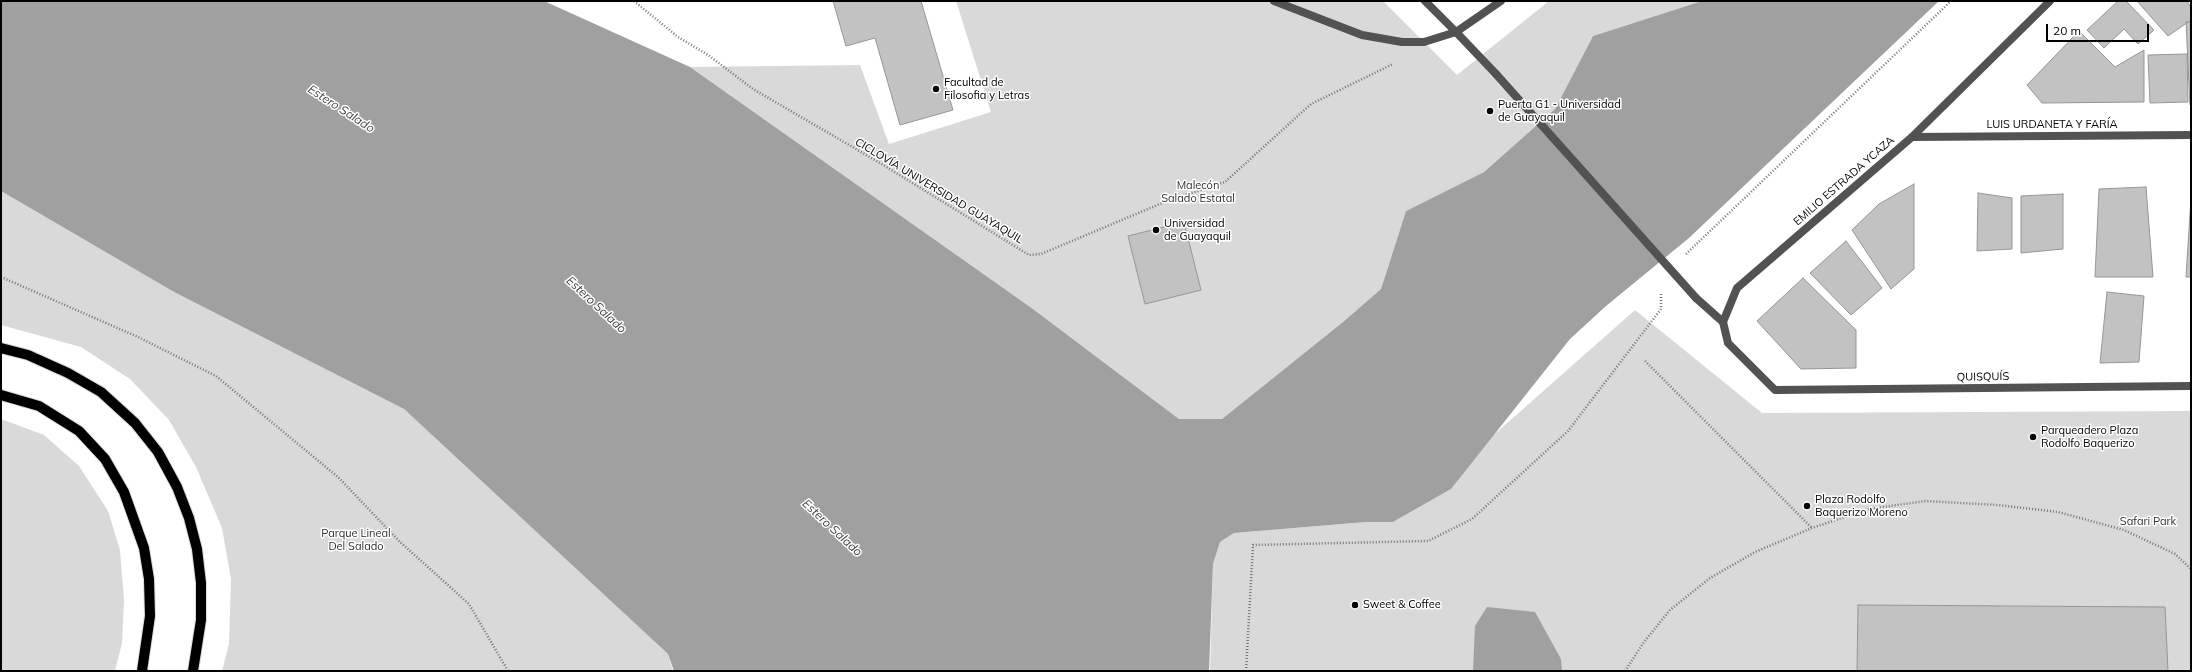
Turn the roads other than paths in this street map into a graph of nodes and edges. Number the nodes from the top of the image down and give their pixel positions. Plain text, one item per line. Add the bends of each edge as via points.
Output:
1 (1274, 1) edge
2 (1425, 1) edge
3 (1501, 1) edge
4 (2050, 1) edge
5 (1456, 32) junction
6 (2191, 135) edge
7 (1912, 137) junction
8 (1723, 322) junction
9 (1, 348) edge
10 (2191, 386) edge
11 (1, 395) edge
12 (142, 671) edge
13 (193, 671) edge

1 - 5 street via 1362,35 1402,42 1424,42
2 - 5 street
3 - 5 street
4 - 7 street, EMILIO ESTRADA YCAZA
5 - 8 street, bridge via 1696,298
6 - 7 street, LUIS URDANETA Y FARÍA
7 - 8 street, EMILIO ESTRADA YCAZA via 1737,288
8 - 10 street, QUISQUÍS via 1728,343 1774,390
9 - 13 main road via 28,355 68,373 101,392 135,422 158,452 177,487 197,549 201,583 201,620
11 - 12 main road via 39,406 79,431 104,459 124,492 144,548 148,579 150,616

